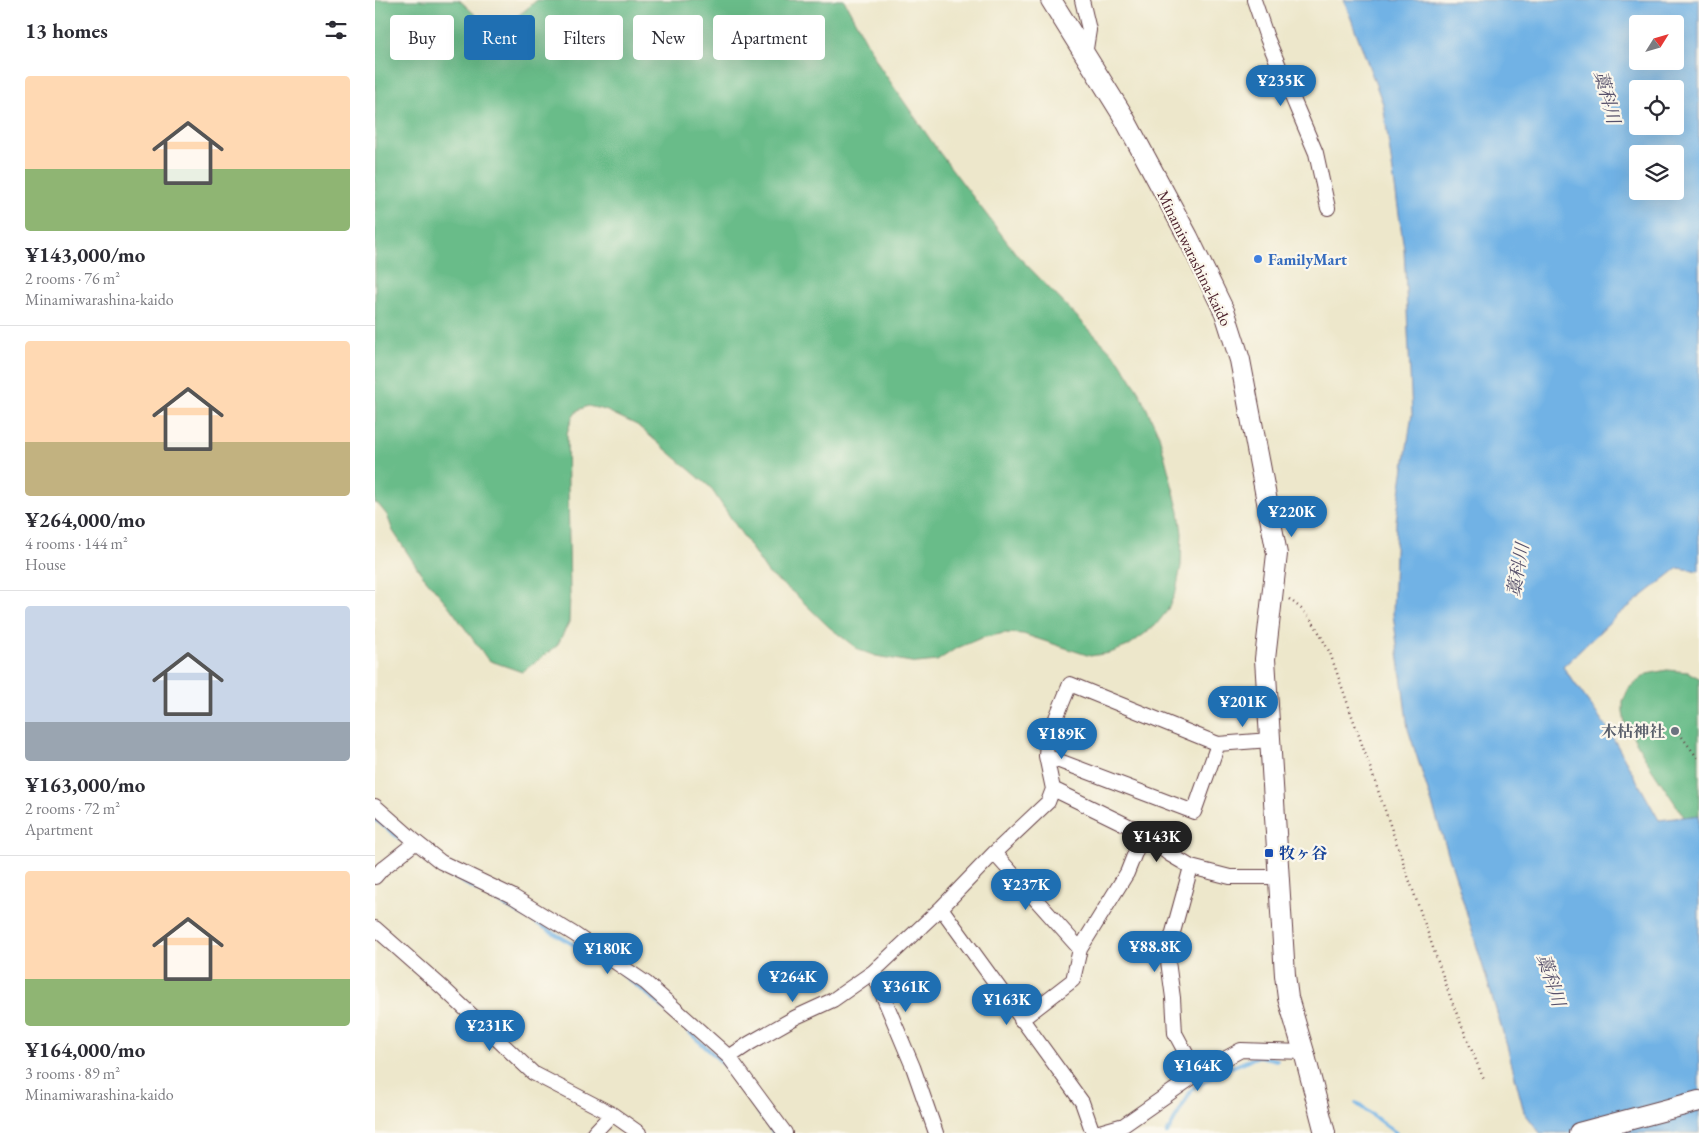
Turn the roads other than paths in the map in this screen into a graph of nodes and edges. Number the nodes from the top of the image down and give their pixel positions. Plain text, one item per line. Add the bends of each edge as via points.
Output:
1 (1051, 0) edge
2 (1082, 0) edge
3 (1254, 0) edge
4 (1085, 55) junction
5 (1327, 208) dead end
6 (1270, 740) junction
7 (1218, 744) junction
8 (1046, 756) junction
9 (1053, 789) junction
10 (375, 806) edge
11 (1143, 833) junction
12 (416, 842) junction
13 (994, 853) junction
14 (1191, 866) junction
15 (1278, 877) junction
16 (375, 878) edge
17 (941, 908) junction
18 (375, 928) edge
19 (1080, 949) junction
20 (873, 972) junction
21 (1021, 1020) junction
22 (1304, 1052) junction
23 (729, 1057) junction
24 (1197, 1074) junction
25 (1699, 1101) edge
26 (612, 1114) junction
27 (594, 1133) edge
28 (639, 1133) edge
29 (785, 1133) edge
30 (936, 1133) edge
31 (1095, 1133) edge
32 (1325, 1133) edge
33 (1579, 1133) edge

1 - 4 main road, Minamiwarashina-kaido
2 - 4 street via 1089,30
3 - 5 street via 1316,153
4 - 6 main road, Minamiwarashina-kaido via 1122,114 1188,237 1225,313 1240,360 1277,554 1265,659
6 - 7 street
6 - 15 main road, Minamiwarashina-kaido
7 - 8 street via 1194,812
7 - 8 street via 1070,684 1047,740
8 - 9 street
9 - 11 street
9 - 13 street via 1048,802
10 - 12 street
11 - 14 street via 1169,854
11 - 19 street via 1127,873
12 - 16 street
12 - 23 street via 441,862 512,896 574,934 646,983
13 - 17 street
13 - 19 street
14 - 15 street via 1229,877
14 - 24 street via 1167,954 1175,1033
15 - 22 main road, Minamiwarashina-kaido via 1288,998
17 - 20 street
17 - 21 street
18 - 26 street via 533,1073
19 - 21 street via 1073,980
20 - 23 street via 833,1000 750,1042
20 - 30 street via 913,1067
21 - 31 street via 1082,1102
22 - 24 street via 1241,1050
22 - 32 main road, Minamiwarashina-kaido
23 - 29 street
24 - 31 street via 1124,1125
25 - 33 main road
26 - 27 street
26 - 28 street

